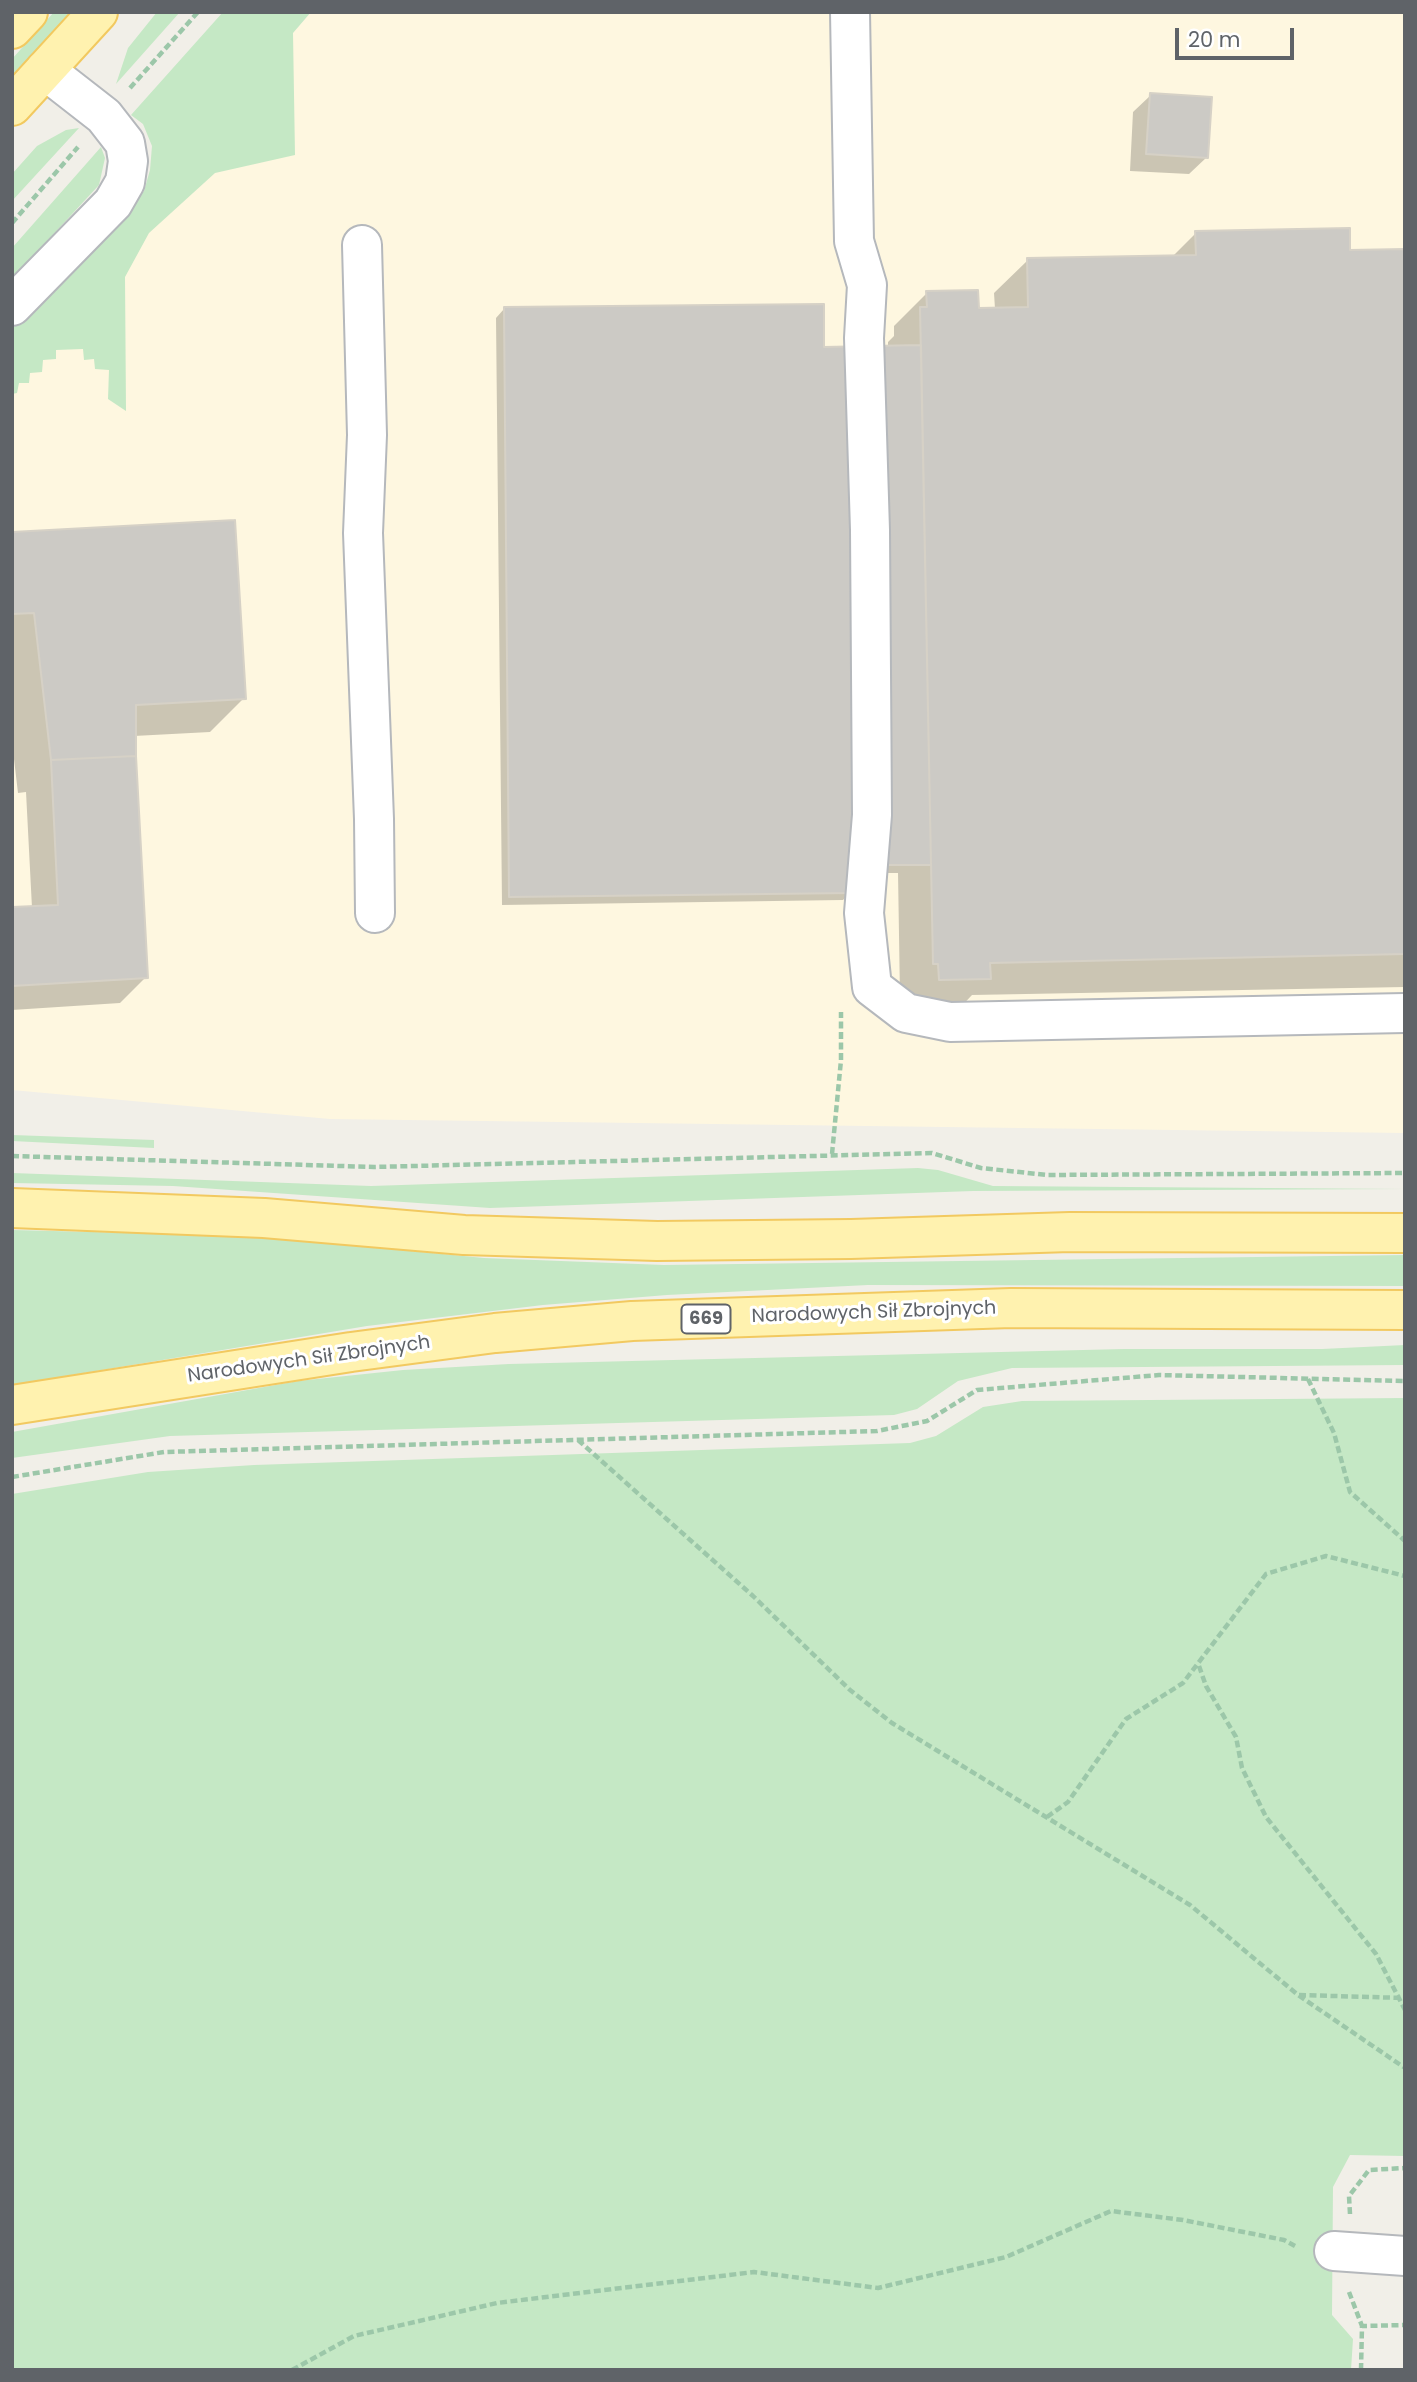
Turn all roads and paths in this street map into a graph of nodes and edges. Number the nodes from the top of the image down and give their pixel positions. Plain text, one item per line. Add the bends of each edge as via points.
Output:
1 (28, 12) edge
2 (98, 12) edge
3 (198, 12) edge
4 (849, 12) edge
5 (12, 29) edge
6 (45, 70) junction
7 (12, 106) edge
8 (104, 117) junction
9 (12, 223) edge
10 (362, 245) dead end
11 (12, 306) edge
12 (375, 913) dead end
13 (841, 1006) dead end
14 (1405, 1013) edge
15 (832, 1154) junction
16 (12, 1156) edge
17 (1405, 1173) edge
18 (12, 1208) edge
19 (1405, 1233) edge
20 (1405, 1310) edge
21 (1308, 1379) junction
22 (1405, 1381) edge
23 (12, 1405) edge
24 (577, 1440) junction
25 (12, 1477) edge
26 (1405, 1541) edge
27 (1405, 1576) edge
28 (1198, 1665) junction
29 (1047, 1817) junction
30 (1298, 1995) junction
31 (1402, 1998) edge
32 (1405, 2010) edge
33 (1405, 2068) edge
34 (1320, 2252) joint
35 (1405, 2256) edge
36 (1405, 2325) edge
37 (292, 2370) edge
38 (1361, 2370) edge

1 - 5 main road
2 - 6 main road
3 - 8 path
4 - 14 lane via 854,241 867,285 872,815 864,913 872,987 906,1013 950,1022
6 - 7 main road
6 - 8 lane
8 - 9 path
8 - 11 lane via 125,143 125,182 113,203
10 - 12 lane via 367,435 363,533
13 - 15 path
15 - 16 path via 374,1167
15 - 17 path via 932,1153 981,1168 1047,1175
18 - 19 main road via 264,1218 464,1235 657,1241 1070,1232
20 - 23 main road, Narodowych Sił Zbrojnych / 669 via 1011,1308 632,1321 351,1352
21 - 22 path
21 - 24 path via 1159,1375 977,1390 927,1421 877,1431
21 - 26 path via 1334,1433 1350,1492
24 - 25 path via 164,1452
24 - 29 path via 850,1690 892,1723
27 - 28 path via 1326,1556 1266,1574
28 - 29 path via 1183,1683 1126,1719 1068,1802
28 - 31 path via 1236,1737 1242,1768 1266,1817 1376,1954
29 - 30 path via 1190,1905
30 - 31 path
30 - 33 path
31 - 32 path
34 - 35 lane
34 - 37 path via 1183,2220 1111,2211 1006,2257 878,2288 754,2272 497,2303 354,2336
36 - 38 path via 1362,2326

